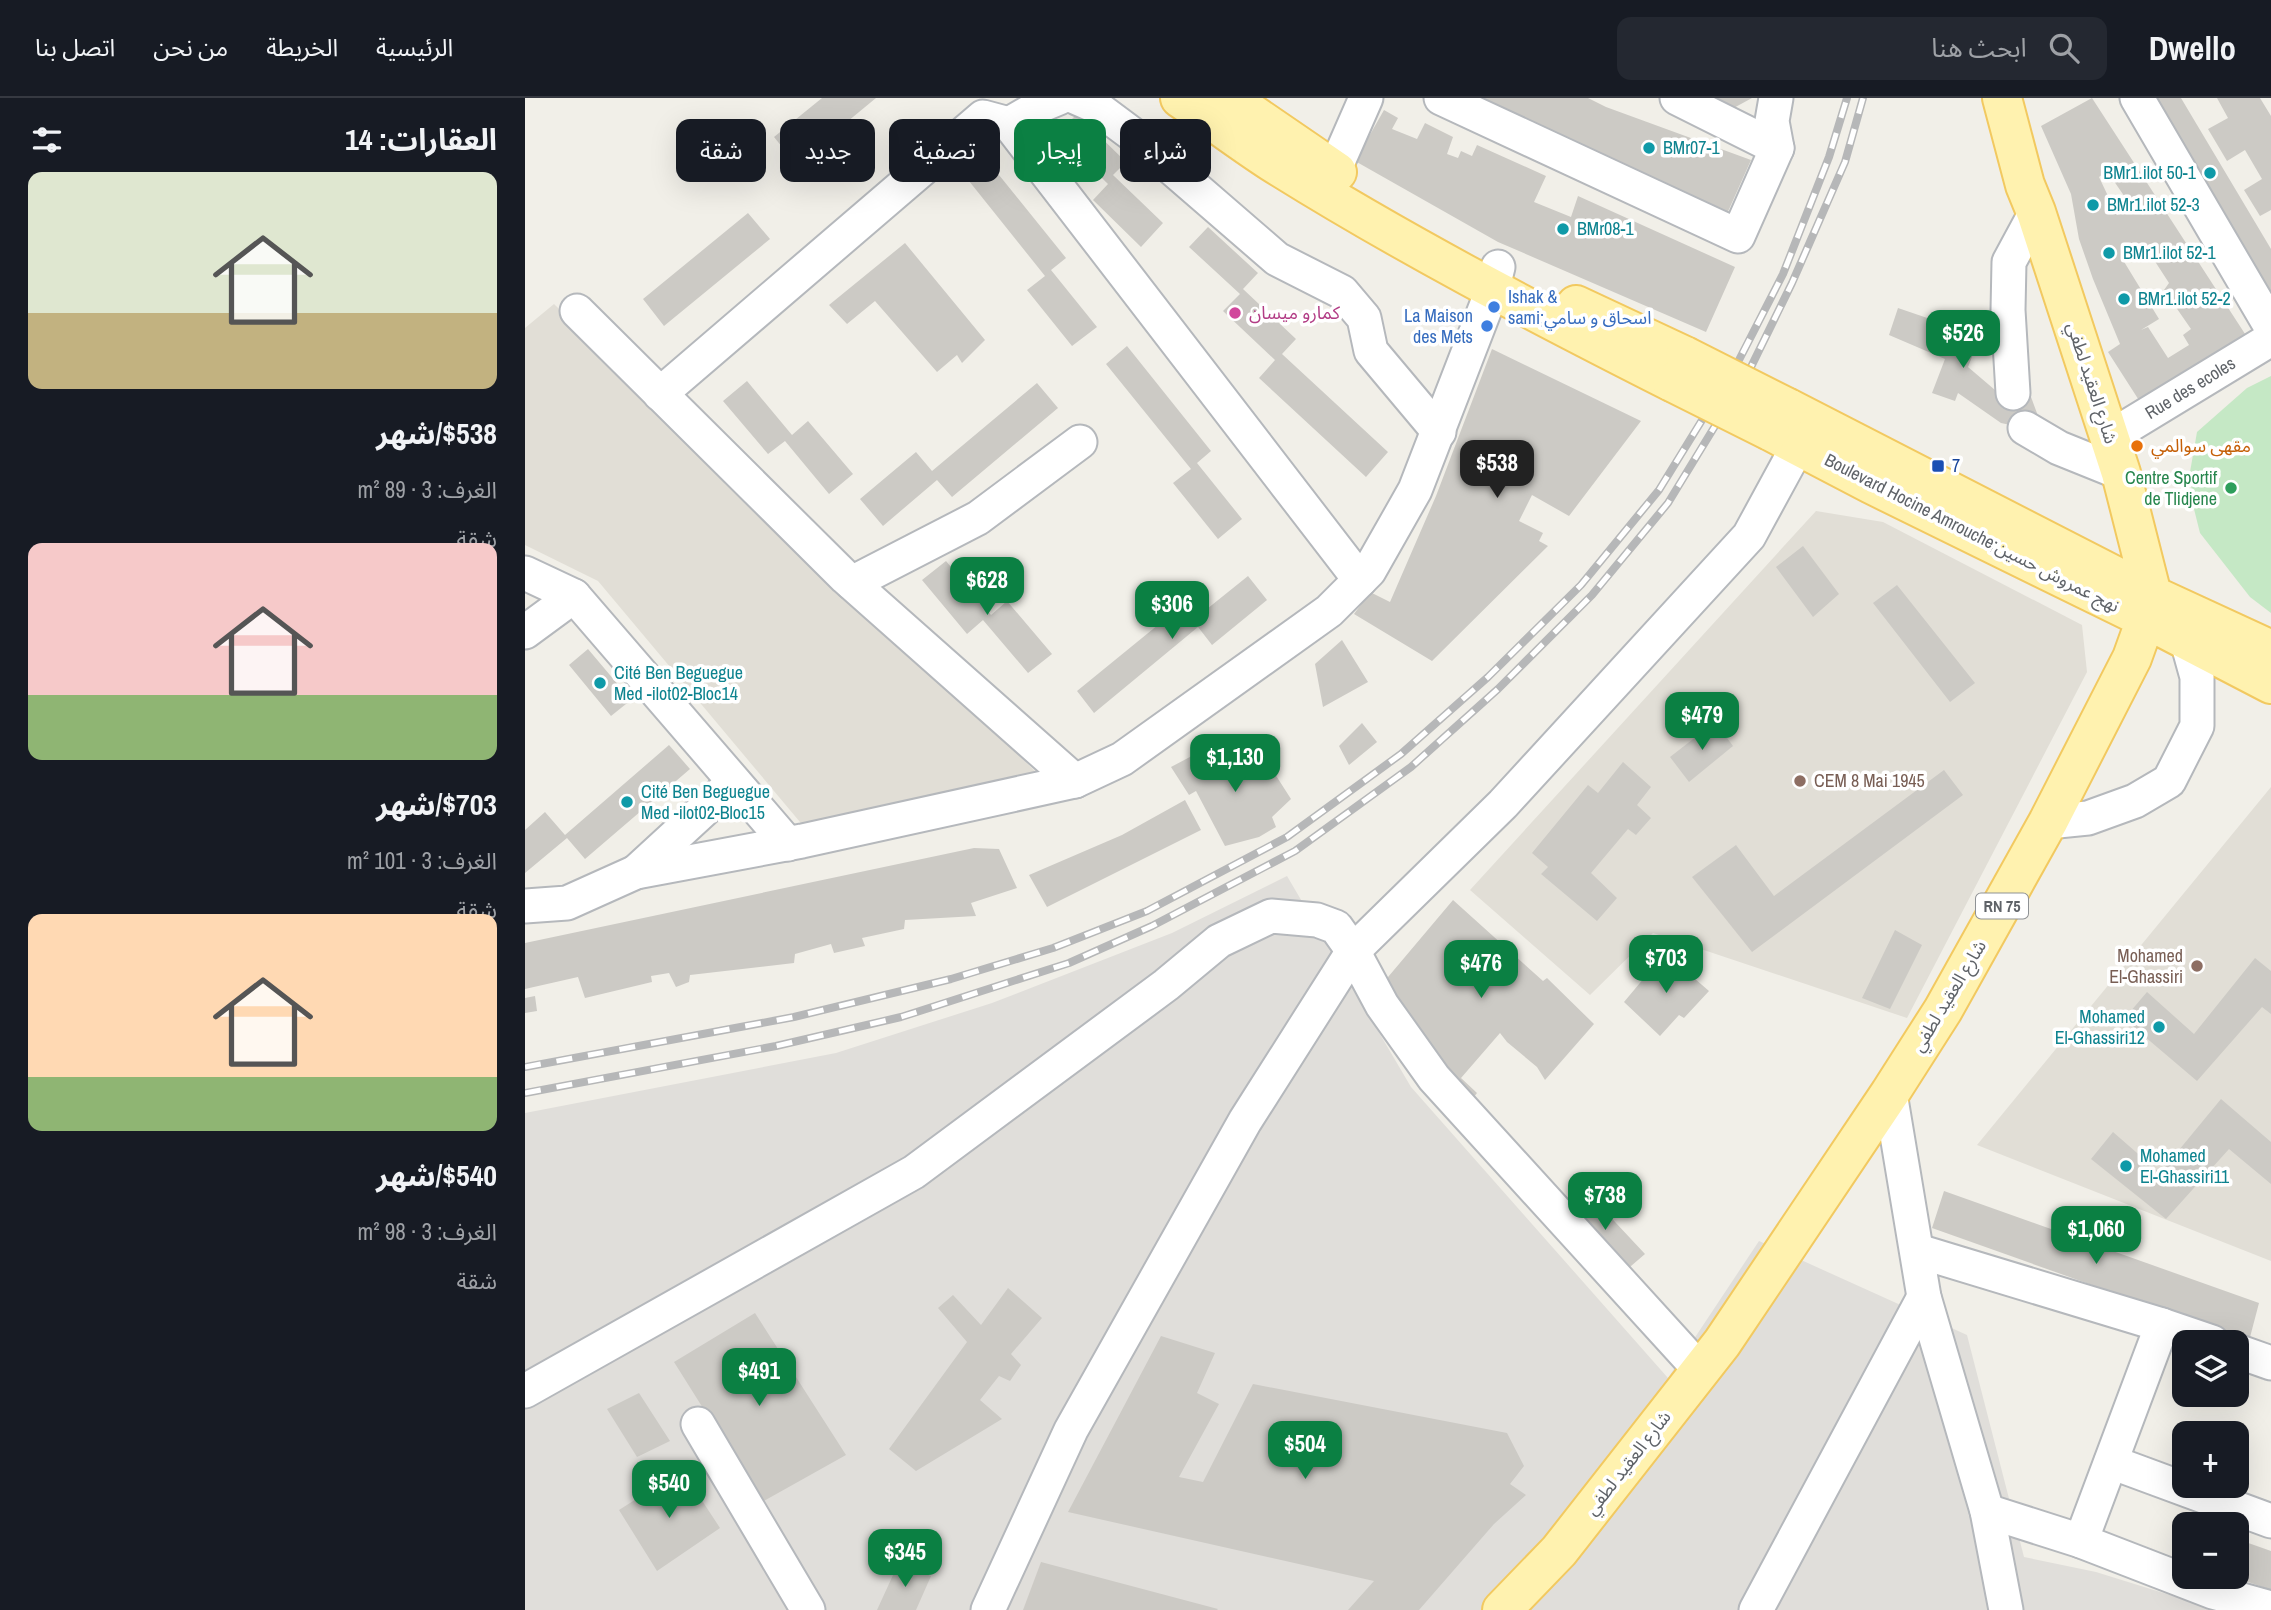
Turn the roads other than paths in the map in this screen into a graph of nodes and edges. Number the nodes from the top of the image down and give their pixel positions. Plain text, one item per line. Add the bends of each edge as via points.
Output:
1 (1059, 98) edge
2 (1077, 98) edge
3 (1180, 98) edge
4 (1229, 98) edge
5 (1366, 98) edge
6 (1441, 98) edge
7 (1677, 98) edge
8 (1776, 98) edge
9 (2002, 98) edge
10 (2137, 98) edge
11 (1009, 124) junction
12 (1777, 148) junction
13 (1334, 171) junction
14 (2036, 212) junction
15 (1495, 279) junction
16 (577, 311) dead end
17 (2271, 327) edge
18 (2271, 339) edge
19 (2013, 393) dead end
20 (660, 394) junction
21 (1785, 428) junction
22 (2025, 428) dead end
23 (1439, 432) junction
24 (2110, 437) junction
25 (1080, 442) dead end
26 (2121, 473) junction
27 (525, 573) edge
28 (1360, 580) junction
29 (852, 583) junction
30 (574, 596) junction
31 (2149, 607) junction
32 (525, 632) edge
33 (2187, 641) junction
34 (2271, 650) edge
35 (2271, 684) edge
36 (1076, 781) junction
37 (734, 782) junction
38 (2048, 822) junction
39 (787, 844) junction
40 (636, 872) junction
41 (525, 906) edge
42 (1353, 951) junction
43 (1890, 1093) junction
44 (1918, 1251) junction
45 (1924, 1297) junction
46 (2162, 1325) junction
47 (2177, 1330) edge
48 (2249, 1355) edge
49 (2271, 1363) edge
50 (1701, 1371) junction
51 (525, 1391) edge
52 (698, 1424) dead end
53 (2111, 1462) junction
54 (1987, 1511) junction
55 (2271, 1521) edge
56 (2081, 1541) junction
57 (2271, 1608) edge
58 (808, 1610) edge
59 (988, 1610) edge
60 (1502, 1610) edge
61 (1756, 1610) edge
62 (2006, 1610) edge

1 - 11 street
2 - 23 street via 1136,137 1277,259 1342,292 1364,318 1371,351
3 - 15 main road via 1270,161
4 - 13 main road
5 - 13 street
6 - 12 street via 1738,236
7 - 12 street
8 - 12 street via 1772,121
9 - 14 main road, شارع العقيد لطفي
10 - 17 street
11 - 20 street via 983,117
11 - 28 street
13 - 15 main road
14 - 19 street via 2009,262
14 - 24 main road, شارع العقيد لطفي
15 - 21 main road, Boulevard Hocine Amrouche;نهج عمروش حسين, bridge via 1678,369
15 - 23 street
16 - 20 street
18 - 24 street, Rue des ecoles
20 - 29 street
21 - 31 main road, Boulevard Hocine Amrouche;نهج عمروش حسين
21 - 42 street via 1749,536 1503,804
22 - 26 street via 2059,448
23 - 28 street via 1415,490
24 - 26 main road, شارع العقيد لطفي
25 - 29 street via 978,518
26 - 31 main road, شارع العقيد لطفي
27 - 30 street
28 - 36 street via 1329,611 1122,759
29 - 36 street
30 - 32 street
30 - 37 street
31 - 33 main road, Boulevard Hocine Amrouche;نهج عمروش حسين
31 - 34 main road, Boulevard Hocine Amrouche;نهج عمروش حسين
31 - 38 main road, شارع العقيد لطفي / RN 75 via 2132,658
33 - 35 main road, Boulevard Hocine Amrouche;نهج عمروش حسين
33 - 38 street via 2197,677 2197,726 2169,781 2135,802 2088,818
36 - 39 street
37 - 39 street
37 - 40 street
38 - 43 main road, شارع العقيد لطفي / RN 75 via 1943,1010
39 - 40 street
40 - 41 street via 567,903
42 - 50 street via 1382,1004 1434,1079
42 - 51 street via 1336,927 1317,920 1271,916 1219,941 914,1172
42 - 59 street via 1245,1121 1071,1430
43 - 44 street
43 - 50 main road, شارع العقيد لطفي / RN 75
44 - 45 street
44 - 46 street
45 - 54 street
45 - 61 street
46 - 47 street
46 - 53 street
48 - 49 street
50 - 60 main road, شارع العقيد لطفي / RN 75 via 1559,1551
52 - 58 street
53 - 55 street
53 - 56 street
54 - 56 street
54 - 62 street
56 - 57 street via 2213,1592

